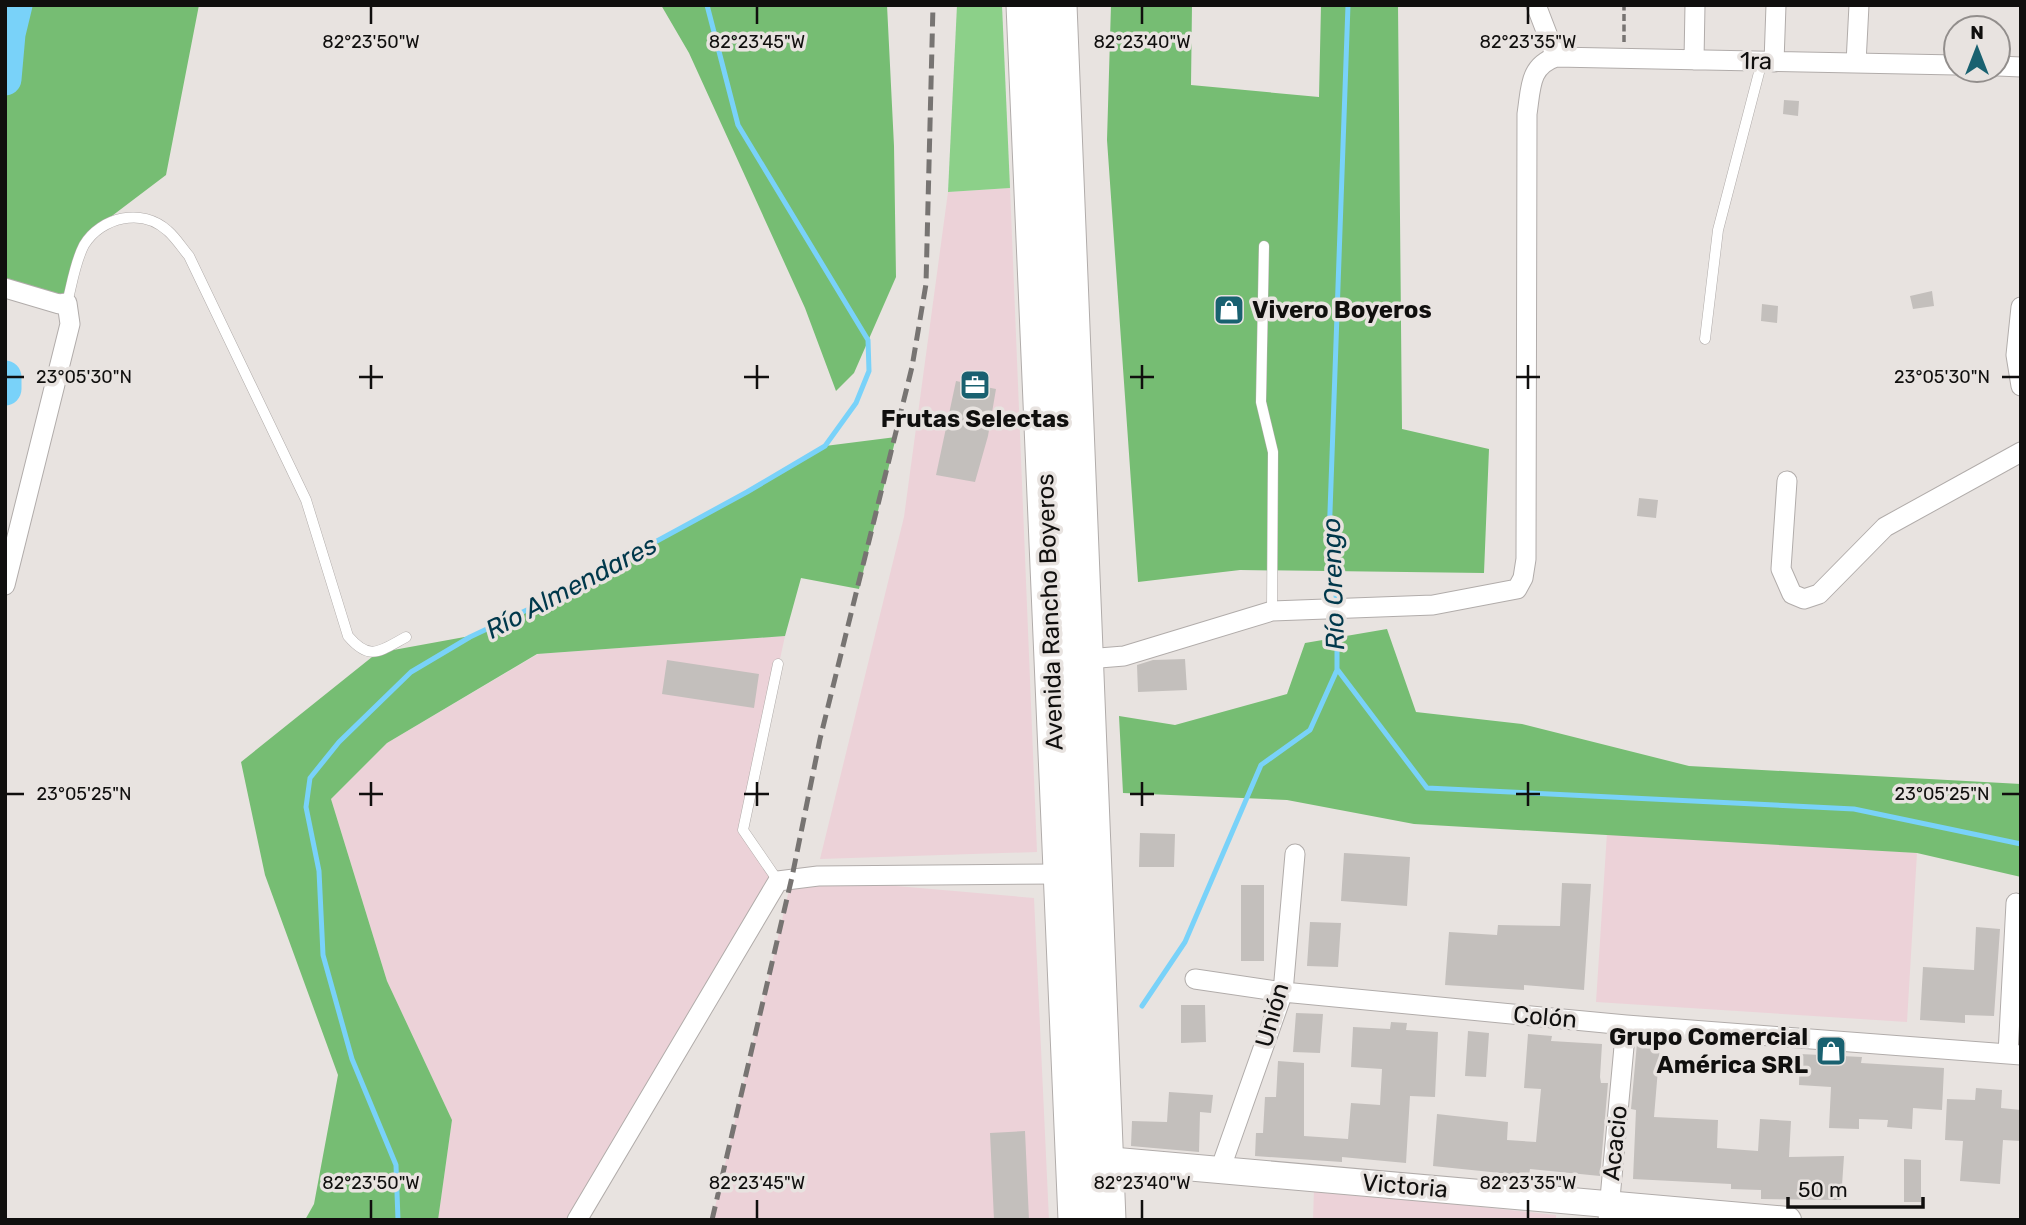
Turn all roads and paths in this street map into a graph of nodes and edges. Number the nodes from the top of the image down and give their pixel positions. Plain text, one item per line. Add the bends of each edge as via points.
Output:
1 (1024, 5) edge
2 (1059, 5) edge
3 (1536, 5) edge
4 (1624, 5) edge
5 (1695, 5) edge
6 (1776, 5) edge
7 (1859, 5) edge
8 (1556, 57) junction
9 (1623, 58) junction
10 (1694, 60) junction
11 (1768, 61) junction
12 (1856, 63) junction
13 (1942, 65) edge
14 (1264, 246) dead end
15 (5, 288) edge
16 (63, 303) junction
17 (2021, 307) edge
18 (1705, 339) dead end
19 (2021, 386) edge
20 (2021, 452) edge
21 (1787, 481) dead end
22 (5, 585) edge
23 (1272, 611) junction
24 (407, 637) dead end
25 (1087, 659) junction
26 (778, 664) dead end
27 (1295, 854) dead end
28 (1060, 874) junction
29 (778, 881) junction
30 (2016, 903) dead end
31 (1195, 979) dead end
32 (1283, 992) junction
33 (1626, 1025) junction
34 (2014, 1054) edge
35 (1106, 1160) junction
36 (1220, 1170) junction
37 (1609, 1212) edge
38 (577, 1220) edge
39 (1076, 1220) edge
40 (1108, 1220) edge
41 (1788, 1220) edge

1 - 28 highway, Avenida Rancho Boyeros
2 - 25 highway, Avenida Rancho Boyeros
3 - 8 street
4 - 9 path
5 - 10 street
6 - 11 street
7 - 12 street
8 - 9 street, 1ra
8 - 23 street via 1542,61 1534,72 1527,114 1523,578 1517,589 1433,605
9 - 10 street, 1ra
10 - 11 street, 1ra
11 - 12 street, 1ra
11 - 18 lane via 1718,230
12 - 13 street, 1ra
14 - 23 lane via 1261,402 1273,452
15 - 16 street
16 - 22 street via 70,324
16 - 24 lane via 83,247 96,228 115,219 139,218 166,229 189,256 306,500 348,636 360,650 377,653
17 - 19 street via 2016,355
20 - 21 street via 1885,527 1819,594 1804,599 1793,594 1781,569
23 - 25 street via 1124,656
25 - 35 highway, Avenida Rancho Boyeros
26 - 29 lane via 743,830
27 - 32 street, Unión
28 - 29 street via 818,876
28 - 39 highway, Avenida Rancho Boyeros
29 - 38 street
30 - 34 street
31 - 32 street, Colón
32 - 33 street, Colón
32 - 36 street, Unión
33 - 34 street, Colón
33 - 37 street, Acacio
35 - 36 street, Victoria
35 - 40 highway, Avenida Rancho Boyeros
36 - 37 street, Victoria
37 - 41 street, Victoria

